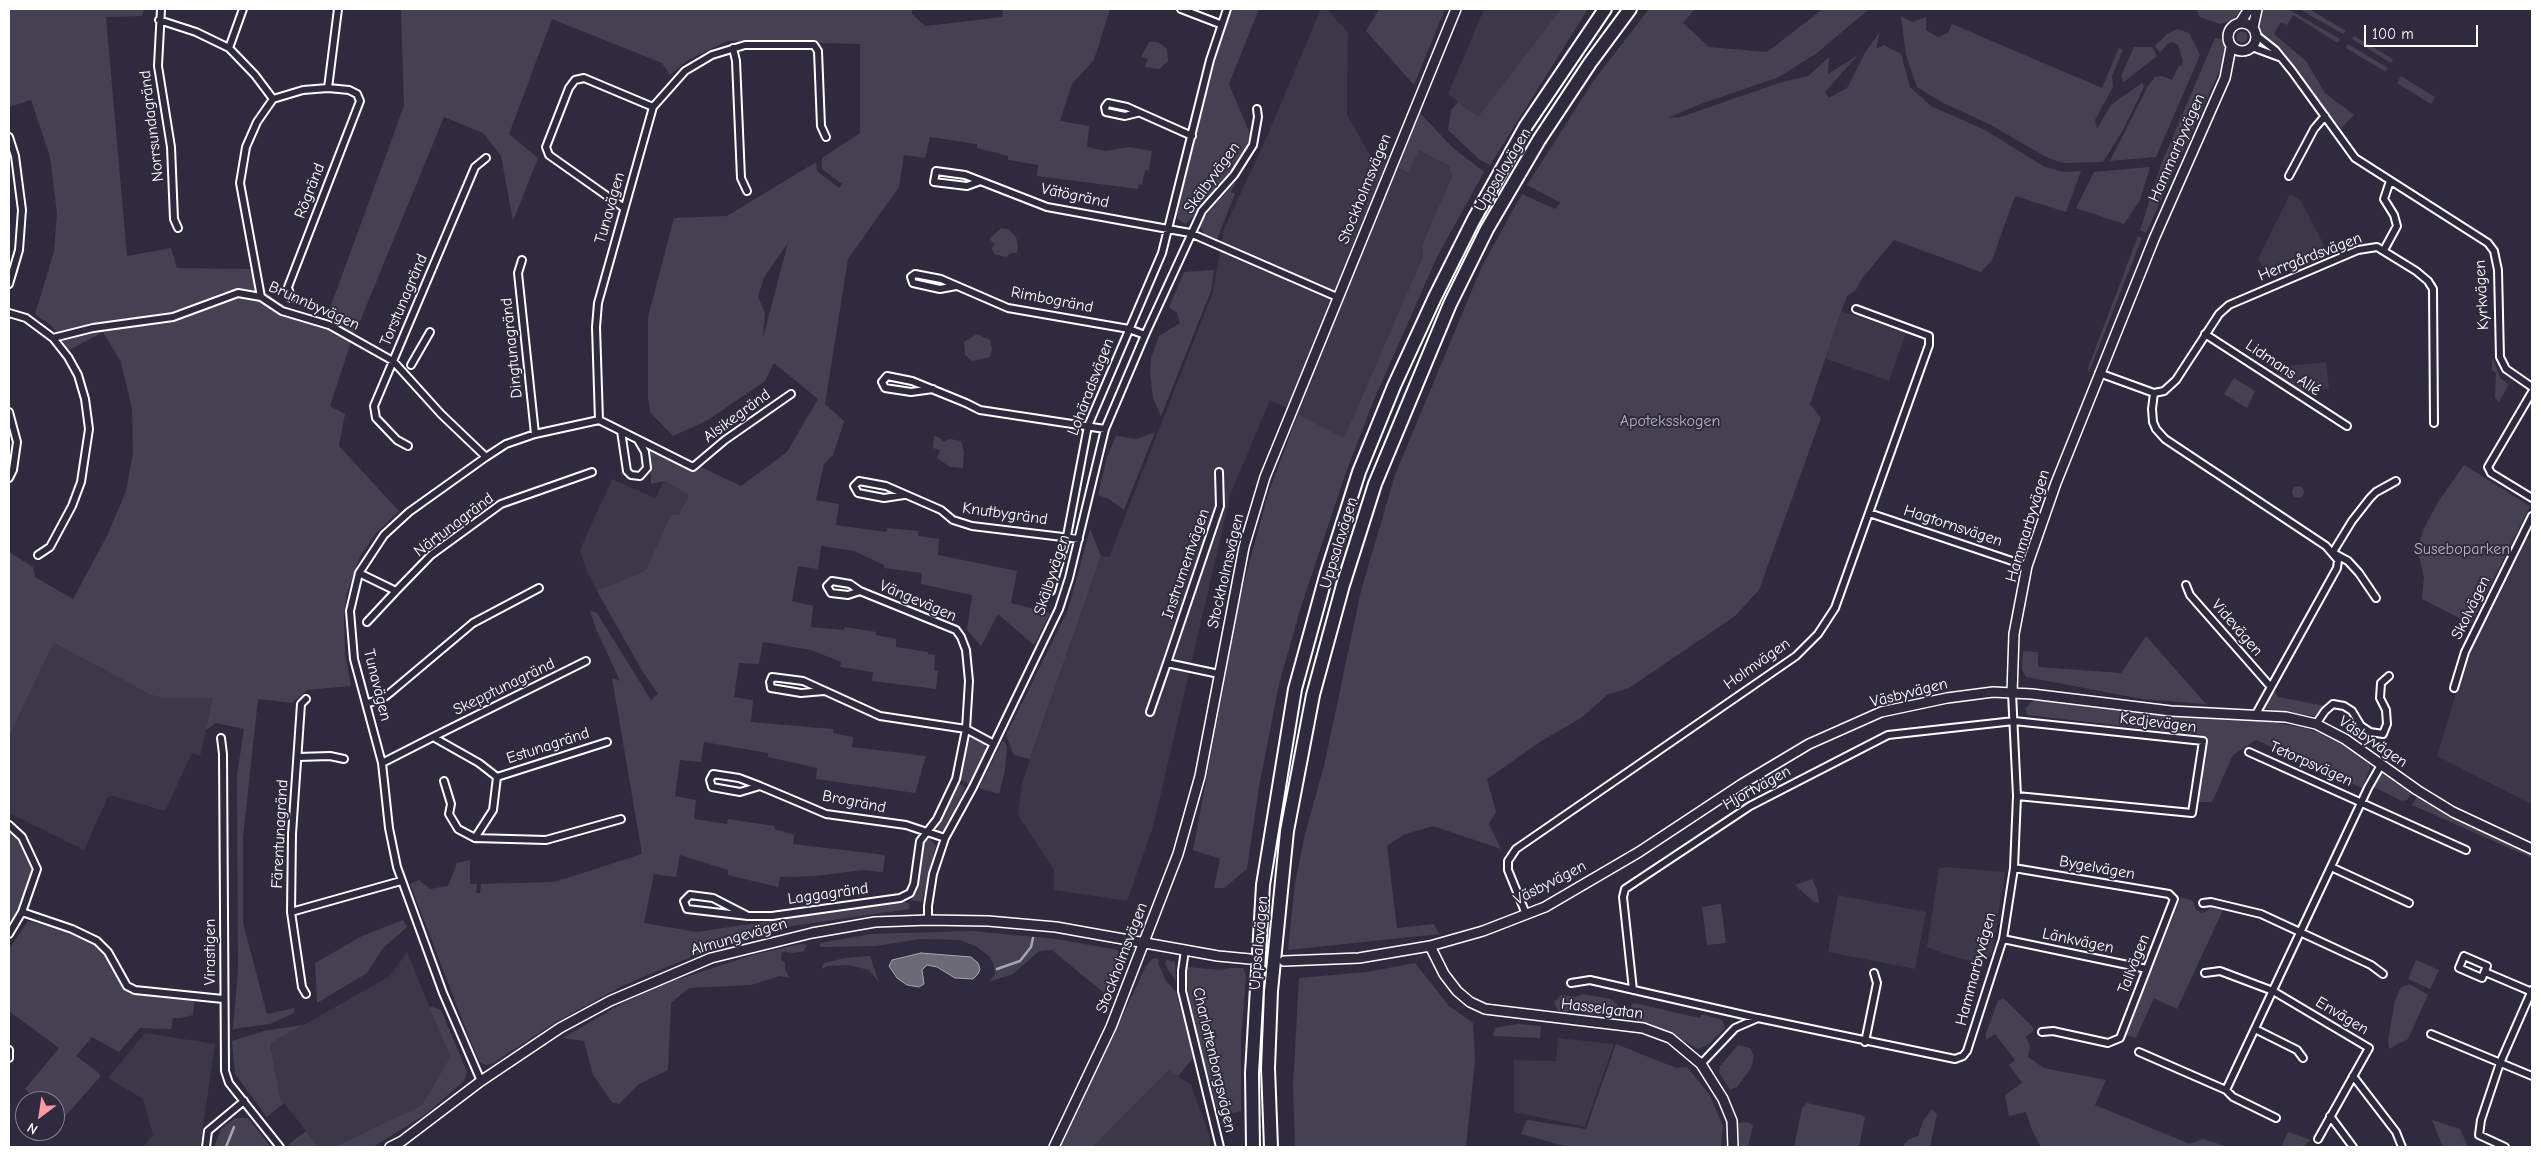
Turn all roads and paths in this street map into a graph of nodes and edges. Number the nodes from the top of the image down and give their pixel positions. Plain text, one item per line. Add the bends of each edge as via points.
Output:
1 (161, 9) edge
2 (242, 9) edge
3 (338, 9) edge
4 (1181, 9) edge
5 (1227, 9) edge
6 (1456, 9) edge
7 (1605, 9) edge
8 (1630, 9) edge
9 (2249, 9) edge
10 (2256, 9) edge
11 (159, 20) junction
12 (2240, 23) junction
13 (1220, 24) junction
14 (2255, 31) junction
15 (2232, 47) junction
16 (2252, 47) junction
17 (229, 48) junction
18 (733, 48) junction
19 (2243, 52) junction
20 (2281, 58) junction
21 (2225, 78) junction
22 (328, 88) junction
23 (273, 99) junction
24 (654, 107) junction
25 (1257, 109) dead end
26 (1138, 112) dead end
27 (2325, 116) junction
28 (1192, 136) junction
29 (9, 137) edge
30 (826, 137) dead end
31 (486, 158) dead end
32 (2289, 176) dead end
33 (978, 182) junction
34 (2390, 182) junction
35 (747, 191) dead end
36 (624, 208) junction
37 (178, 228) dead end
38 (1168, 228) junction
39 (1190, 233) junction
40 (2384, 250) junction
41 (522, 260) dead end
42 (9, 284) edge
43 (956, 286) junction
44 (261, 297) junction
45 (1338, 297) junction
46 (291, 298) dead end
47 (1856, 309) dead end
48 (9, 312) edge
49 (1129, 329) junction
50 (430, 332) dead end
51 (2205, 334) junction
52 (1145, 335) junction
53 (53, 338) junction
54 (393, 361) junction
55 (411, 365) dead end
56 (2099, 373) junction
57 (2532, 387) edge
58 (933, 390) junction
59 (2532, 392) edge
60 (2154, 393) junction
61 (791, 394) dead end
62 (9, 412) edge
63 (599, 420) junction
64 (2434, 423) dead end
65 (1088, 426) junction
66 (2346, 426) dead end
67 (1105, 429) junction
68 (621, 431) junction
69 (535, 434) junction
70 (638, 440) junction
71 (408, 446) dead end
72 (486, 457) junction
73 (592, 472) dead end
74 (1219, 472) dead end
75 (9, 478) edge
76 (2396, 481) dead end
77 (904, 495) junction
78 (2532, 498) edge
79 (1869, 513) junction
80 (2532, 516) edge
81 (1067, 536) junction
82 (1079, 539) junction
83 (2334, 553) junction
84 (38, 555) dead end
85 (2027, 566) junction
86 (359, 573) junction
87 (2186, 585) dead end
88 (538, 588) dead end
89 (396, 590) junction
90 (860, 591) dead end
91 (1051, 591) dead end
92 (2376, 598) dead end
93 (367, 622) dead end
94 (586, 661) dead end
95 (1167, 663) junction
96 (1219, 674) junction
97 (2389, 676) dead end
98 (2270, 686) junction
99 (2454, 688) dead end
100 (824, 691) junction
101 (2012, 693) junction
102 (306, 699) dead end
103 (368, 703) junction
104 (1150, 712) dead end
105 (2256, 714) junction
106 (2014, 721) junction
107 (2316, 724) junction
108 (966, 728) junction
109 (433, 737) junction
110 (221, 738) dead end
111 (607, 742) dead end
112 (994, 744) junction
113 (2249, 752) dead end
114 (298, 757) junction
115 (344, 759) dead end
116 (382, 763) junction
117 (2381, 765) junction
118 (497, 777) junction
119 (444, 782) dead end
120 (760, 786) junction
121 (2017, 796) junction
122 (2361, 802) junction
123 (621, 818) dead end
124 (9, 825) edge
125 (927, 831) junction
126 (475, 838) junction
127 (945, 838) junction
128 (2532, 849) edge
129 (2466, 850) dead end
130 (2331, 867) junction
131 (2014, 868) junction
132 (401, 881) junction
133 (910, 893) joint
134 (2174, 899) joint
135 (2203, 903) dead end
136 (2409, 903) dead end
137 (22, 912) junction
138 (291, 912) junction
139 (1526, 914) junction
140 (748, 916) junction
141 (928, 920) junction
142 (2301, 931) junction
143 (9, 934) edge
144 (2003, 940) junction
145 (1145, 942) junction
146 (1430, 946) junction
147 (1185, 950) junction
148 (1250, 959) dead end
149 (1284, 962) dead end
150 (2147, 969) junction
151 (2484, 972) dead end
152 (1874, 973) dead end
153 (2205, 973) dead end
154 (2383, 974) dead end
155 (1571, 983) dead end
156 (1633, 990) junction
157 (2273, 991) junction
158 (2532, 991) edge
159 (306, 994) dead end
160 (223, 999) junction
161 (1758, 1018) junction
162 (2255, 1029) junction
163 (2042, 1032) dead end
164 (2431, 1034) dead end
165 (1865, 1042) junction
166 (9, 1050) edge
167 (2139, 1052) dead end
168 (9, 1058) edge
169 (2303, 1058) dead end
170 (2500, 1063) junction
171 (1701, 1064) junction
172 (2353, 1076) junction
173 (2532, 1076) edge
174 (481, 1081) junction
175 (2226, 1090) junction
176 (244, 1101) junction
177 (2330, 1116) junction
178 (2276, 1118) dead end
179 (2318, 1139) dead end
180 (206, 1147) edge
181 (280, 1147) edge
182 (390, 1147) edge
183 (1054, 1147) edge
184 (1220, 1147) edge
185 (1253, 1147) edge
186 (1271, 1147) edge
187 (1733, 1147) edge
188 (2353, 1147) edge
189 (2402, 1147) edge
190 (2505, 1147) edge

1 - 11 street, Norrsundagränd
2 - 17 street
3 - 22 street
4 - 13 street
5 - 13 street, Lohäradsvägen
6 - 45 street, Stockholmsvägen
7 - 185 highway, Uppsalavägen via 1526,126 1473,221 1383,412 1326,576 1295,689 1263,885 1252,1073
8 - 186 highway, Uppsalavägen via 1544,132 1487,229 1450,304 1374,484 1313,695 1287,831 1271,991 1268,1068
9 - 12 street
10 - 14 street
11 - 17 street via 196,32
11 - 37 street, Norrsundagränd via 158,66 171,147 174,219
12 - 14 street
12 - 15 street via 2228,32
13 - 28 street, Lohäradsvägen
14 - 16 street
14 - 20 street, Kyrkvägen
15 - 19 street
15 - 21 street, Hammarbyvägen
16 - 19 street
16 - 20 street
17 - 23 street
18 - 24 street, Tunavägen via 712,55 685,71
18 - 30 street, Tunavägen via 745,45 814,45 818,51 820,126
18 - 35 street via 741,178
19 - 21 street, Hammarbyvägen
20 - 27 street, Kyrkvägen
21 - 56 street, Hammarbyvägen
22 - 23 street via 304,90
22 - 46 street, Rögränd via 349,90 357,94 360,101 288,287
23 - 44 street via 257,122 246,147 240,182
24 - 36 street, Tunavägen
24 - 36 street via 584,78 575,80 546,147 549,155
25 - 39 street, Skälbyvägen via 1253,145 1234,176 1202,211
26 - 28 street
27 - 32 street via 2314,129
27 - 34 street, Kyrkvägen via 2355,158
28 - 38 street, Lohäradsvägen
29 - 42 street via 15,156 22,210 19,250
31 - 54 street, Torstunagränd via 475,168
33 - 33 street, Vätögränd via 965,175 936,171 934,182 966,186
33 - 38 street, Vätögränd via 1046,207
34 - 40 street via 2384,199 2397,226
34 - 57 street, Kyrkvägen via 2480,236 2494,251 2498,270 2500,357 2506,369
36 - 63 street, Tunavägen via 598,303
38 - 39 street
38 - 49 street, Lohäradsvägen via 1162,253
39 - 45 street, Skälbyvägen
39 - 52 street, Skälbyvägen
40 - 51 street, Herrgårdsvägen via 2369,247 2358,250 2236,302 2219,314
40 - 64 street, Herrgårdsvägen via 2422,276 2433,289
41 - 69 street, Dingtunagränd via 518,273
43 - 43 street, Rimbogränd via 941,279 915,274 910,277 914,283 940,289
43 - 49 street, Rimbogränd via 1008,308
44 - 53 street, Brunnbyvägen via 238,293 173,317 93,328
44 - 54 street, Brunnbyvägen via 282,311 329,325
45 - 96 street, Stockholmsvägen via 1265,477 1244,547
47 - 79 street, Holmvägen via 1929,336 1929,345
48 - 53 street via 26,318
49 - 52 street, Rimbogränd
49 - 65 street, Lohäradsvägen
50 - 55 street
51 - 60 street, Herrgårdsvägen via 2176,380 2164,391
51 - 66 street, Lidmans Allé
52 - 67 street, Skälbyvägen
53 - 84 street via 78,375 89,429 81,482 72,506 50,547
54 - 71 street, Torstunagränd via 374,406 376,418 397,440
54 - 72 street, Brunnbyvägen
56 - 60 street
56 - 85 street, Hammarbyvägen
58 - 58 street via 911,392 885,388 882,382 887,376
58 - 65 street via 980,410
59 - 78 street via 2488,467 2491,473
60 - 83 street via 2153,422 2166,439
61 - 70 street, Alsikegränd via 708,452 698,466 693,467
62 - 75 street via 17,442
63 - 68 street
63 - 69 street, Tunavägen
65 - 67 street
65 - 81 street, Lohäradsvägen
67 - 82 street, Skälbyvägen
68 - 70 street, Alsikegränd
68 - 70 street via 627,471 640,476 647,468 646,452
69 - 72 street, Tunavägen via 506,444
72 - 86 street, Tunavägen via 409,512 372,550
73 - 89 street, Närtunagränd via 501,504 431,555
74 - 95 street, Instrumentvägen via 1220,506
76 - 83 street via 2370,498
77 - 77 street, Knutbygränd via 884,498 867,495 858,493 854,486 859,481 886,486
77 - 81 street, Knutbygränd via 972,526
79 - 85 street, Hagtornsvägen
79 - 139 street, Holmvägen via 1834,608 1818,634 1796,656 1510,854 1508,870
80 - 99 street, Skolvägen via 2465,652
81 - 82 street, Knutbygränd
81 - 91 street, Lohäradsvägen
82 - 112 street, Skälbyvägen via 1059,609
83 - 92 street via 2359,572
83 - 98 street via 2338,560 2337,568
85 - 101 street, Hammarbyvägen via 2014,634
86 - 89 street
86 - 103 street, Tunavägen via 352,599 351,634 354,659
87 - 98 street, Videvägen via 2190,595
88 - 103 street via 473,623 382,699
89 - 93 street, Närtunagränd
90 - 108 street, Vängevägen via 956,630 966,650 969,681
94 - 109 street, Skepptunagränd
95 - 96 street
95 - 104 street, Instrumentvägen
96 - 145 street, Stockholmsvägen via 1198,784 1178,854
97 - 107 street via 2381,683 2380,698 2386,710 2387,724 2383,734 2360,726 2352,711 2334,704
98 - 105 street
100 - 100 street via 803,681 772,677 770,682 771,688 801,693
100 - 108 street via 880,716
101 - 105 street, Väsbyvägen via 2171,711
101 - 106 street, Hammarbyvägen
101 - 139 street, Väsbyvägen via 1946,698 1881,712 1809,744 1638,852
102 - 114 street, Färentunagränd via 301,704
103 - 116 street, Tunavägen
105 - 107 street, Väsbyvägen via 2286,716
106 - 121 street, Hammarbyvägen
106 - 121 street, Kedjevägen via 2203,741 2192,813
106 - 156 street, Hjortvägen via 1888,735 1750,806 1624,889
107 - 117 street, Väsbyvägen via 2345,739
108 - 112 street
108 - 125 street, Vängevägen via 956,779 938,819
109 - 116 street, Skepptunagränd
109 - 118 street
110 - 160 street, Virastigen via 224,762
111 - 118 street, Estunagränd
112 - 127 street, Skälbyvägen
113 - 122 street, Tetorpsvägen
114 - 115 street, Färentunagränd
114 - 138 street, Färentunagränd via 292,834
116 - 132 street, Tunavägen via 389,828
117 - 122 street, Tetorpsvägen
117 - 128 street, Väsbyvägen via 2453,812
118 - 126 street via 493,810
119 - 126 street via 451,804 450,814 458,829
120 - 120 street, Brogränd via 740,792 712,787 710,780 713,774 739,778
120 - 125 street, Brogränd via 826,814 906,824
121 - 131 street, Hammarbyvägen
122 - 129 street, Tetorpsvägen
122 - 130 street, Tetorpsvägen
123 - 126 street via 546,840
124 - 137 street via 22,837 37,869
125 - 127 street, Brogränd
125 - 133 street, Vängevägen via 920,841
127 - 141 street, Skälbyvägen via 933,874
130 - 136 street
130 - 142 street, Tetorpsvägen
131 - 134 street, Bygelvägen via 2169,894
131 - 144 street, Hammarbyvägen
132 - 138 street, Färentunagränd
132 - 174 street, Tunavägen via 443,993
133 - 140 street, Laggagränd via 900,898 784,915
134 - 150 street, Tallvägen
135 - 142 street via 2212,902 2261,914
137 - 143 street
137 - 160 street via 97,941 108,952 128,986 135,990
138 - 159 street, Färentunagränd via 302,987
139 - 146 street, Väsbyvägen via 1483,931
140 - 140 street, Laggagränd via 713,898 690,895 684,901 687,909
141 - 145 street, Almungevägen via 988,921
141 - 174 street, Almungevägen via 875,922 711,958 610,1001 560,1028
142 - 154 street
142 - 157 street, Tetorpsvägen
144 - 150 street, Länkvägen
144 - 165 street, Hammarbyvägen via 1972,1042 1963,1056 1954,1059
145 - 147 street
145 - 183 street, Stockholmsvägen via 1111,1026
146 - 149 street, Väsbyvägen via 1359,958
146 - 171 street, Hasselgatan via 1457,991 1485,1009 1643,1028 1670,1038
147 - 148 street
147 - 184 street, Charlottenborgsvägen via 1182,991
150 - 163 street, Tallvägen via 2120,1038 2108,1043 2054,1030
151 - 158 street
152 - 165 street via 1877,983
153 - 157 street via 2220,971
155 - 156 street, Hammarbyvägen via 1590,980
156 - 161 street, Hammarbyvägen
157 - 162 street, Tetorpsvägen
157 - 172 street, Envägen via 2369,1048
158 - 170 street
160 - 176 street, Virastigen via 225,1071
161 - 165 street, Hammarbyvägen
161 - 171 street via 1735,1028
162 - 169 street via 2297,1050
162 - 175 street, Tetorpsvägen
164 - 170 street
166 - 168 street
167 - 175 street
170 - 173 street
170 - 190 street via 2479,1135
171 - 187 street, Hasselgatan via 1723,1099 1732,1121
172 - 177 street, Envägen
172 - 189 street via 2396,1132
174 - 182 street, Almungevägen
175 - 178 street via 2233,1097
176 - 180 street via 208,1131
176 - 181 street, Virastigen
177 - 179 street, Envägen
177 - 188 street

